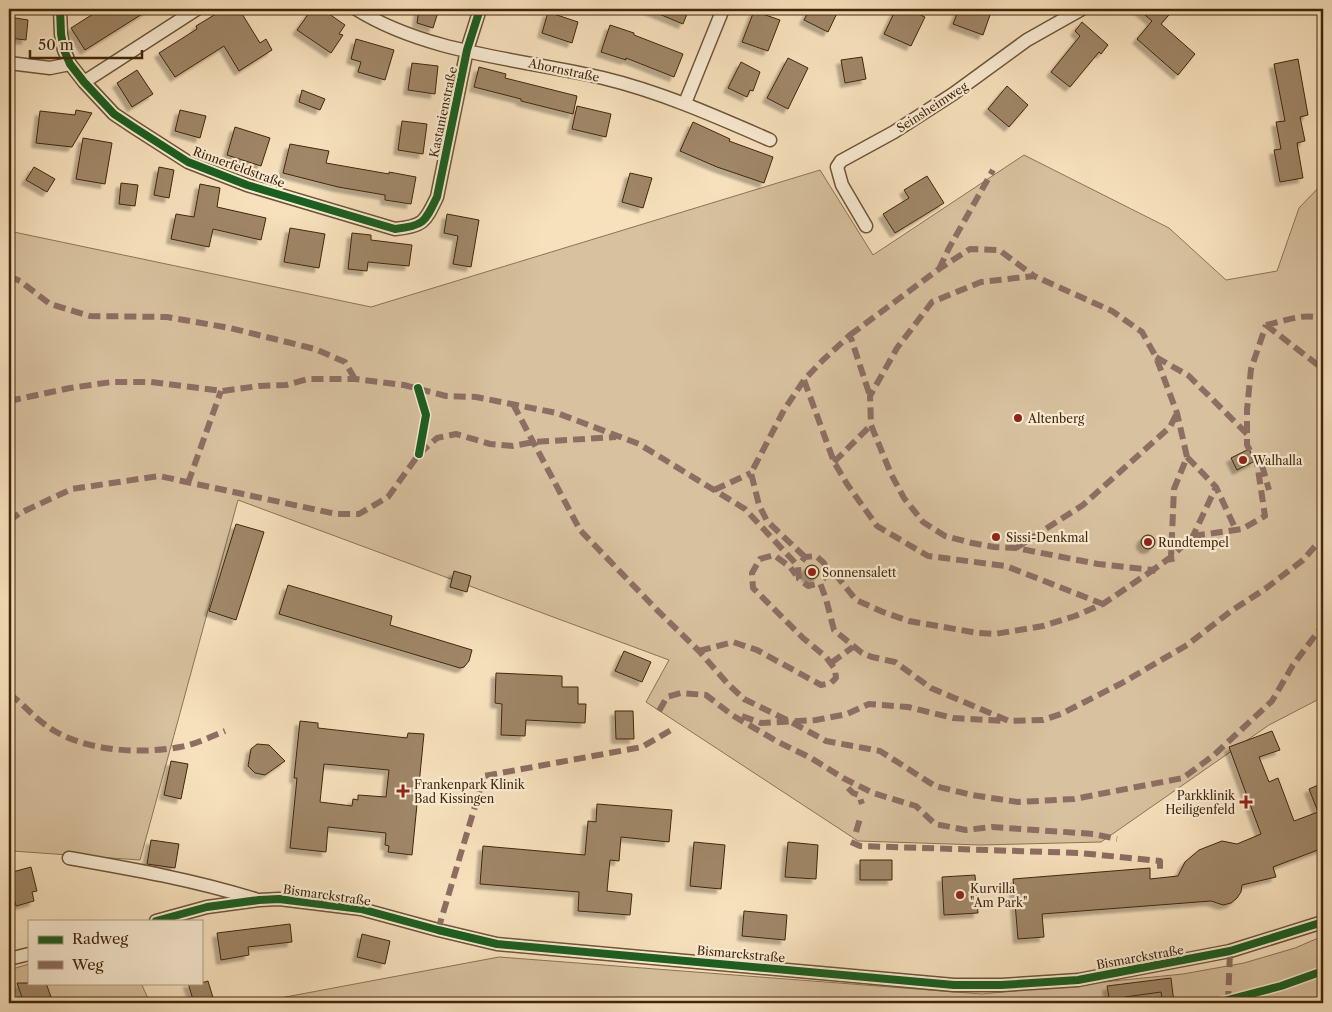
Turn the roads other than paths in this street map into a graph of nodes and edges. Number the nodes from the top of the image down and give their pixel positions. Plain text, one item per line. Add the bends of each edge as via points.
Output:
1 (60, 9) edge
2 (197, 9) edge
3 (356, 9) edge
4 (480, 9) edge
5 (723, 9) edge
6 (1082, 9) edge
7 (468, 50) junction
8 (9, 63) edge
9 (70, 64) junction
10 (84, 82) junction
11 (685, 103) junction
12 (770, 140) dead end
13 (426, 219) joint
14 (866, 226) dead end
15 (69, 858) dead end
16 (259, 900) junction
17 (160, 920) edge
18 (1323, 922) edge
19 (28, 954) edge
20 (9, 959) edge

1 - 9 street, Rinnerfeldstraße via 60,34
2 - 10 street
3 - 7 street, Ahornstraße via 377,21 432,42
4 - 7 street, Kastanienstraße
5 - 11 street
6 - 14 street, Seinsheimweg via 1027,40 954,94 894,132 841,160 837,167 838,176
7 - 11 street, Ahornstraße via 605,78
7 - 13 street, Kastanienstraße via 437,197
8 - 9 street via 50,68
9 - 10 street, Rinnerfeldstraße
10 - 13 street, Rinnerfeldstraße via 114,114 188,162 246,184 395,229 412,228
11 - 12 street, Ahornstraße
15 - 16 street, Bismarckstraße via 195,882
16 - 17 street, Bismarckstraße via 207,907
16 - 18 street, Bismarckstraße via 279,899 361,909 497,944 954,985 1078,980 1230,951
19 - 20 street

